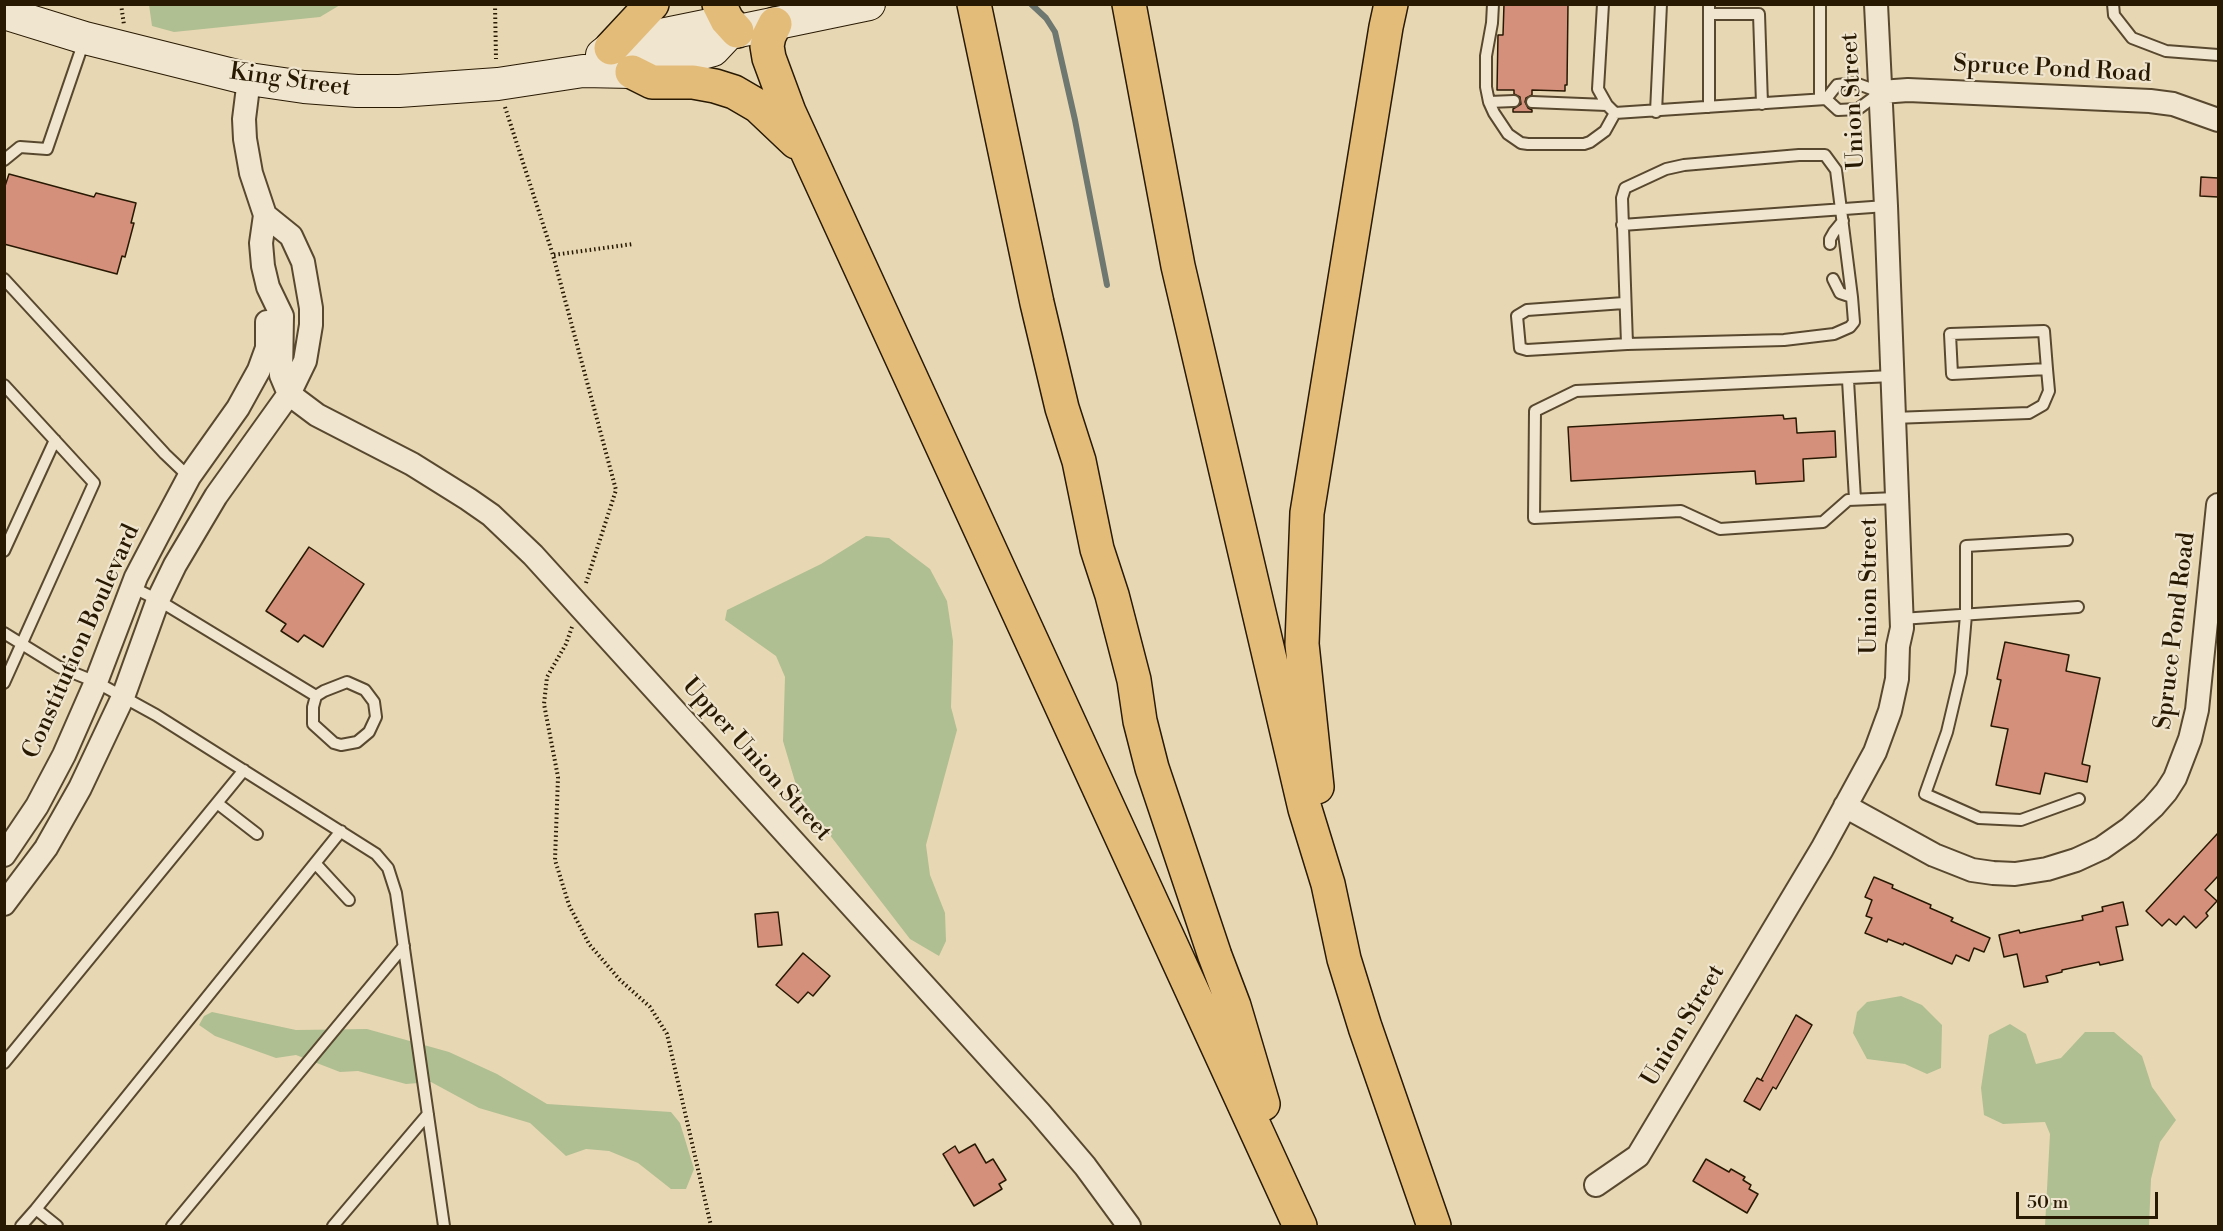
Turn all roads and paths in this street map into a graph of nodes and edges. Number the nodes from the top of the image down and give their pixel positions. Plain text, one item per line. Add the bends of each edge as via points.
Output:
1 (495, 4) edge
2 (652, 4) edge
3 (869, 4) edge
4 (1493, 4) edge
5 (1661, 4) edge
6 (1820, 4) edge
7 (1876, 4) edge
8 (2113, 4) edge
9 (1601, 6) edge
10 (1130, 9) edge
11 (1709, 9) edge
12 (975, 11) edge
13 (1386, 12) edge
14 (4, 13) edge
15 (728, 23) edge
16 (775, 24) junction
17 (85, 38) junction
18 (2218, 55) edge
19 (621, 60) junction
20 (249, 79) junction
21 (498, 84) junction
22 (1881, 92) junction
23 (1823, 99) junction
24 (1514, 101) dead end
25 (1489, 102) junction
26 (1532, 102) dead end
27 (1762, 104) junction
28 (1709, 107) junction
29 (1611, 109) junction
30 (1656, 112) junction
31 (2218, 120) edge
32 (808, 154) junction
33 (4, 160) edge
34 (1886, 206) junction
35 (265, 215) junction
36 (1843, 216) junction
37 (1622, 225) junction
38 (633, 244) dead end
39 (1830, 244) dead end
40 (553, 255) junction
41 (4, 279) edge
42 (1833, 279) dead end
43 (268, 288) junction
44 (1852, 297) junction
45 (1624, 303) junction
46 (1627, 344) junction
47 (2047, 369) junction
48 (1892, 376) junction
49 (1848, 380) junction
50 (4, 385) edge
51 (289, 394) junction
52 (1893, 418) junction
53 (55, 440) junction
54 (189, 477) junction
55 (1896, 498) junction
56 (1855, 499) junction
57 (2218, 505) edge
58 (2067, 540) dead end
59 (4, 551) edge
60 (132, 587) junction
61 (158, 600) junction
62 (579, 605) junction
63 (2078, 607) dead end
64 (1966, 615) junction
65 (1901, 619) junction
66 (4, 633) edge
67 (21, 644) junction
68 (96, 682) junction
69 (4, 683) edge
70 (316, 696) junction
71 (123, 697) junction
72 (244, 770) junction
73 (2079, 799) dead end
74 (217, 803) junction
75 (1845, 806) junction
76 (341, 831) junction
77 (257, 834) dead end
78 (4, 855) edge
79 (315, 863) junction
80 (349, 900) dead end
81 (4, 904) edge
82 (404, 946) junction
83 (1365, 1027) junction
84 (4, 1063) edge
85 (428, 1114) junction
86 (1596, 1185) dead end
87 (36, 1209) junction
88 (21, 1227) edge
89 (57, 1227) edge
90 (172, 1227) edge
91 (333, 1227) edge
92 (444, 1227) edge
93 (711, 1227) edge
94 (1129, 1227) edge
95 (1300, 1227) edge
96 (1306, 1227) edge
97 (1434, 1227) edge

1 - 21 path
2 - 19 highway
3 - 16 main road, King Street
4 - 25 lane via 1485,65
5 - 30 lane
6 - 23 lane
7 - 22 street, Union Street
8 - 18 lane via 2114,15 2132,38 2166,51
9 - 29 lane via 1598,89
10 - 83 highway via 1178,266 1228,485 1305,810
11 - 27 lane via 1759,14
11 - 28 lane
12 - 96 highway via 1039,313 1134,680 1152,768
13 - 83 highway via 1307,513 1302,644 1317,785
14 - 17 main road, King Street
15 - 16 main road, King Street
15 - 19 main road, King Street via 656,36
16 - 32 highway via 767,46 769,58
17 - 20 main road, King Street
17 - 33 lane via 47,149 20,147
19 - 21 main road, King Street via 583,71
19 - 32 highway via 652,82 693,82 734,92 758,106
20 - 21 main road, King Street via 357,91
20 - 35 street via 245,139
21 - 40 path
22 - 23 lane via 1855,83 1837,85
22 - 23 lane via 1858,109 1838,110
22 - 31 street, Spruce Pond Road via 2150,101 2173,104
22 - 34 street, Union Street
23 - 27 lane
24 - 25 lane
25 - 29 lane via 1508,134 1528,144 1590,142 1605,131
26 - 29 lane
27 - 28 lane
28 - 30 lane
29 - 30 lane
32 - 95 highway
34 - 36 lane
34 - 48 street, Union Street
35 - 43 street via 261,243
35 - 51 street via 291,236 303,262 311,308 304,361
36 - 37 lane
36 - 37 lane via 1832,163 1825,155 1799,155 1666,169 1625,188
36 - 39 lane
36 - 44 lane
37 - 45 lane
38 - 40 path
40 - 62 path via 616,490
41 - 54 lane
42 - 44 lane via 1840,293
43 - 51 street via 282,316 281,375
43 - 54 street, Constitution Boulevard via 267,348 259,370 238,408
44 - 46 lane via 1854,322 1834,334 1784,340
45 - 46 lane
45 - 46 lane via 1527,310 1517,316 1520,348 1527,350
47 - 47 lane via 2044,331 1950,334 1952,374
47 - 52 lane via 2049,392 2043,405 2029,413
48 - 49 lane
48 - 52 street, Union Street
49 - 56 lane
49 - 56 lane via 1575,391 1535,411 1534,518 1681,511 1720,529 1823,522 1848,500
50 - 53 lane
51 - 61 street via 207,510
51 - 62 street, Upper Union Street via 317,415 468,498 519,541
52 - 55 street, Union Street
53 - 59 lane
53 - 67 lane via 94,483
54 - 60 street, Constitution Boulevard
55 - 56 lane
55 - 65 street, Union Street
57 - 75 street, Spruce Pond Road via 2197,710 2190,739 2166,792 2129,829 2076,860 2015,874 1993,873 1972,870 1934,855
58 - 64 lane via 1966,546
60 - 61 lane
60 - 68 street, Constitution Boulevard
61 - 70 lane
61 - 71 street
62 - 93 path via 566,644 548,677 544,704 558,777 555,861 569,904 589,944 650,1007 667,1034
62 - 94 street, Upper Union Street via 1039,1112
63 - 64 lane
64 - 65 lane
64 - 73 lane via 1961,673 1947,732 1925,794 1979,818 2021,820
65 - 75 street, Union Street via 1897,679 1890,711 1875,752
66 - 67 lane
67 - 68 lane via 59,667
67 - 69 lane
68 - 71 lane
68 - 78 street, Constitution Boulevard via 47,789
70 - 70 lane via 313,724 334,743 357,742 369,732 376,717 374,702 365,690 347,682
71 - 72 lane
71 - 81 street via 62,821
72 - 74 lane
72 - 76 lane
74 - 77 lane
74 - 84 lane
75 - 86 street, Union Street via 1638,1156
76 - 79 lane
76 - 82 lane via 376,854 388,868
79 - 80 lane
79 - 87 lane
82 - 85 lane
82 - 90 lane
83 - 97 highway
85 - 91 lane
85 - 92 lane
87 - 88 lane
87 - 89 lane

